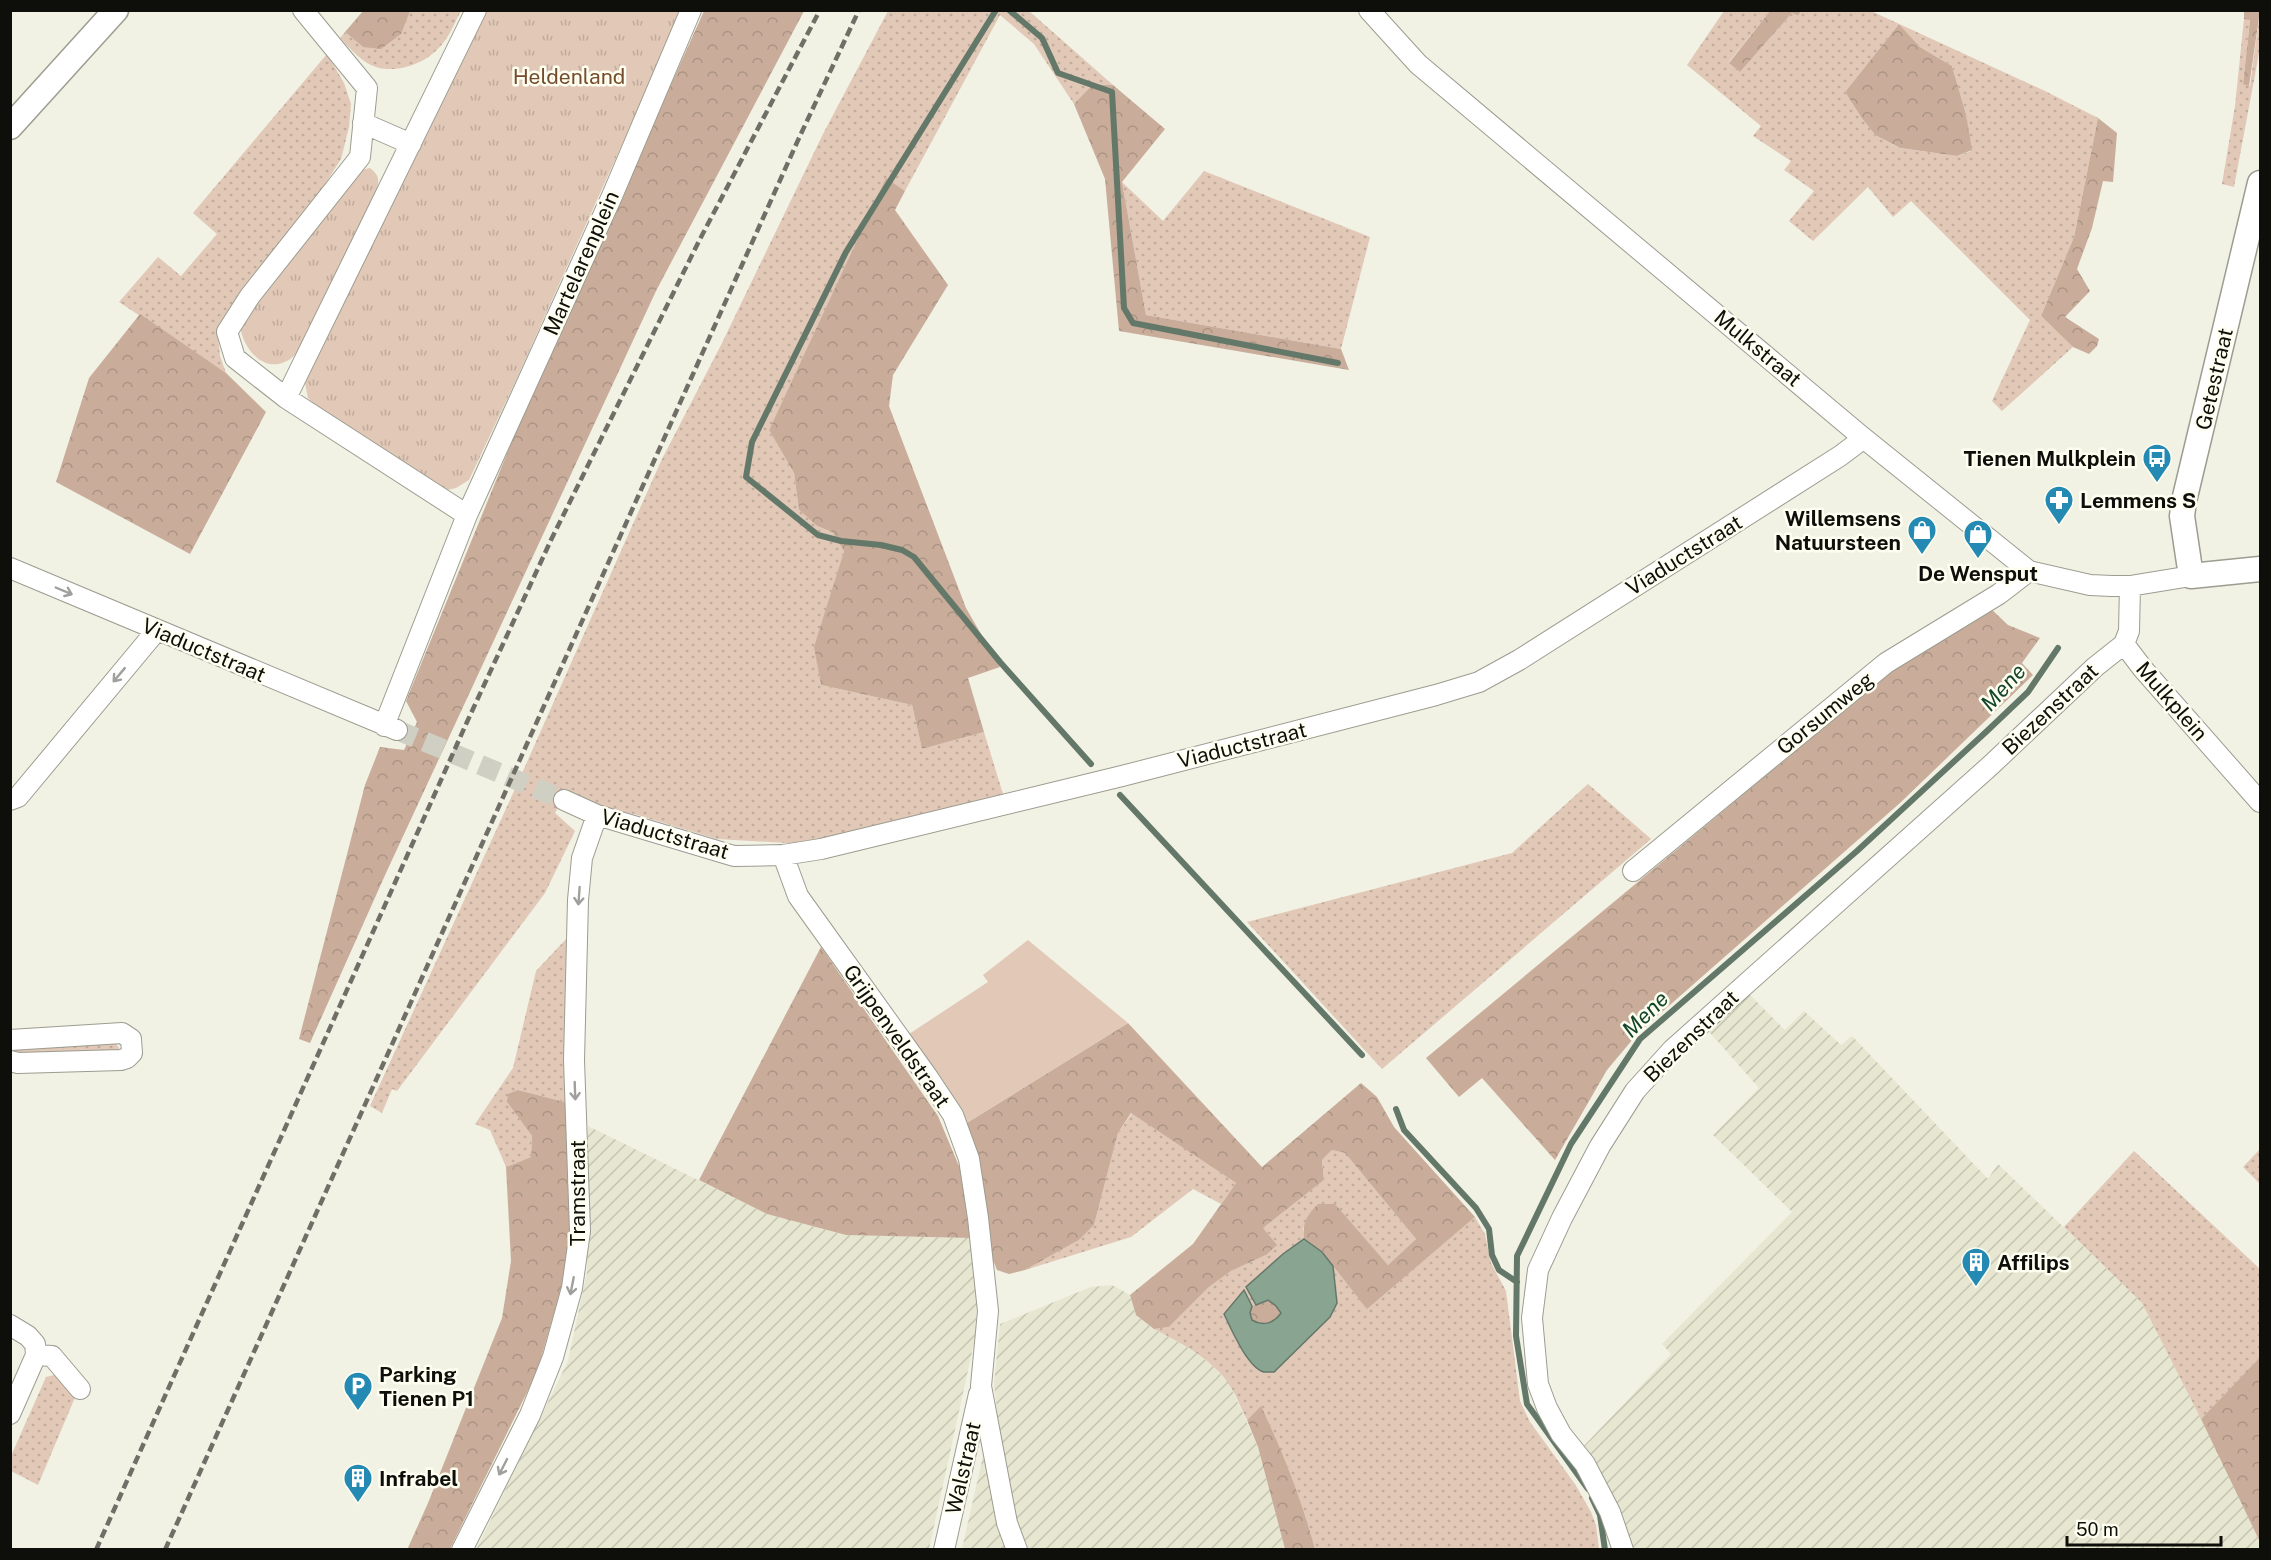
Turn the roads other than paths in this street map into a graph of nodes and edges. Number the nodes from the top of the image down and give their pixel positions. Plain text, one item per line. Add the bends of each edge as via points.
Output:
1 (116, 10) edge
2 (303, 10) edge
3 (476, 10) edge
4 (691, 10) edge
5 (1369, 10) edge
6 (363, 123) junction
7 (10, 126) edge
8 (411, 144) junction
9 (2260, 183) edge
10 (286, 398) junction
11 (1861, 436) junction
12 (467, 515) junction
13 (10, 568) edge
14 (2260, 569) edge
15 (2029, 571) junction
16 (2191, 576) junction
17 (2130, 586) junction
18 (157, 630) junction
19 (2124, 644) junction
20 (390, 728) joint
21 (10, 800) edge
22 (564, 800) tunnel mouth
23 (2260, 802) edge
24 (597, 815) junction
25 (783, 855) junction
26 (1633, 871) dead end
27 (10, 1040) edge
28 (10, 1061) edge
29 (10, 1325) edge
30 (36, 1355) junction
31 (981, 1386) junction
32 (80, 1389) dead end
33 (10, 1414) edge
34 (462, 1550) edge
35 (944, 1550) edge
36 (1017, 1550) edge
37 (1623, 1550) edge

1 - 7 street
2 - 6 street via 367,88
3 - 8 street
4 - 12 street, Martelarenplein via 612,196
5 - 11 street, Mulkstraat via 1418,64
6 - 8 street
6 - 10 street via 360,157 250,296 227,332 235,358
8 - 10 street
9 - 16 street, Getestraat via 2184,501 2182,516
10 - 12 street
11 - 15 street, Mulkstraat
11 - 25 street, Viaductstraat via 1840,456 1520,660 1479,682 1122,776
12 - 20 street, Martelarenplein
13 -> 18 street, Viaductstraat
14 - 16 street
15 - 17 street, Mulkstraat via 2090,585
15 - 26 street, Gorsumweg via 1999,594 1886,663
16 - 17 street, Mulkstraat
17 - 19 street, Mulkplein via 2129,630
18 - 20 street, Viaductstraat
18 -> 21 street via 18,797
19 - 23 street, Mulkplein
19 - 37 street, Biezenstraat via 1672,1050 1635,1091 1600,1146 1538,1270 1532,1318 1538,1384 1547,1408 1561,1434 1585,1464 1610,1512
22 - 24 street, Viaductstraat
24 - 25 street, Viaductstraat via 734,856
24 -> 34 street, Tramstraat via 582,858 578,900 574,1060 580,1231 572,1288 553,1357 534,1405
25 - 31 street, Grijpenveldstraat via 798,896 953,1115 969,1159 988,1311
27 - 28 street via 122,1033 131,1039 132,1053 121,1060
29 - 30 street via 35,1344
30 - 32 street via 52,1356
30 - 33 street
31 - 35 street, Walstraat
31 - 36 street, Grijpenveldstraat via 1007,1522

